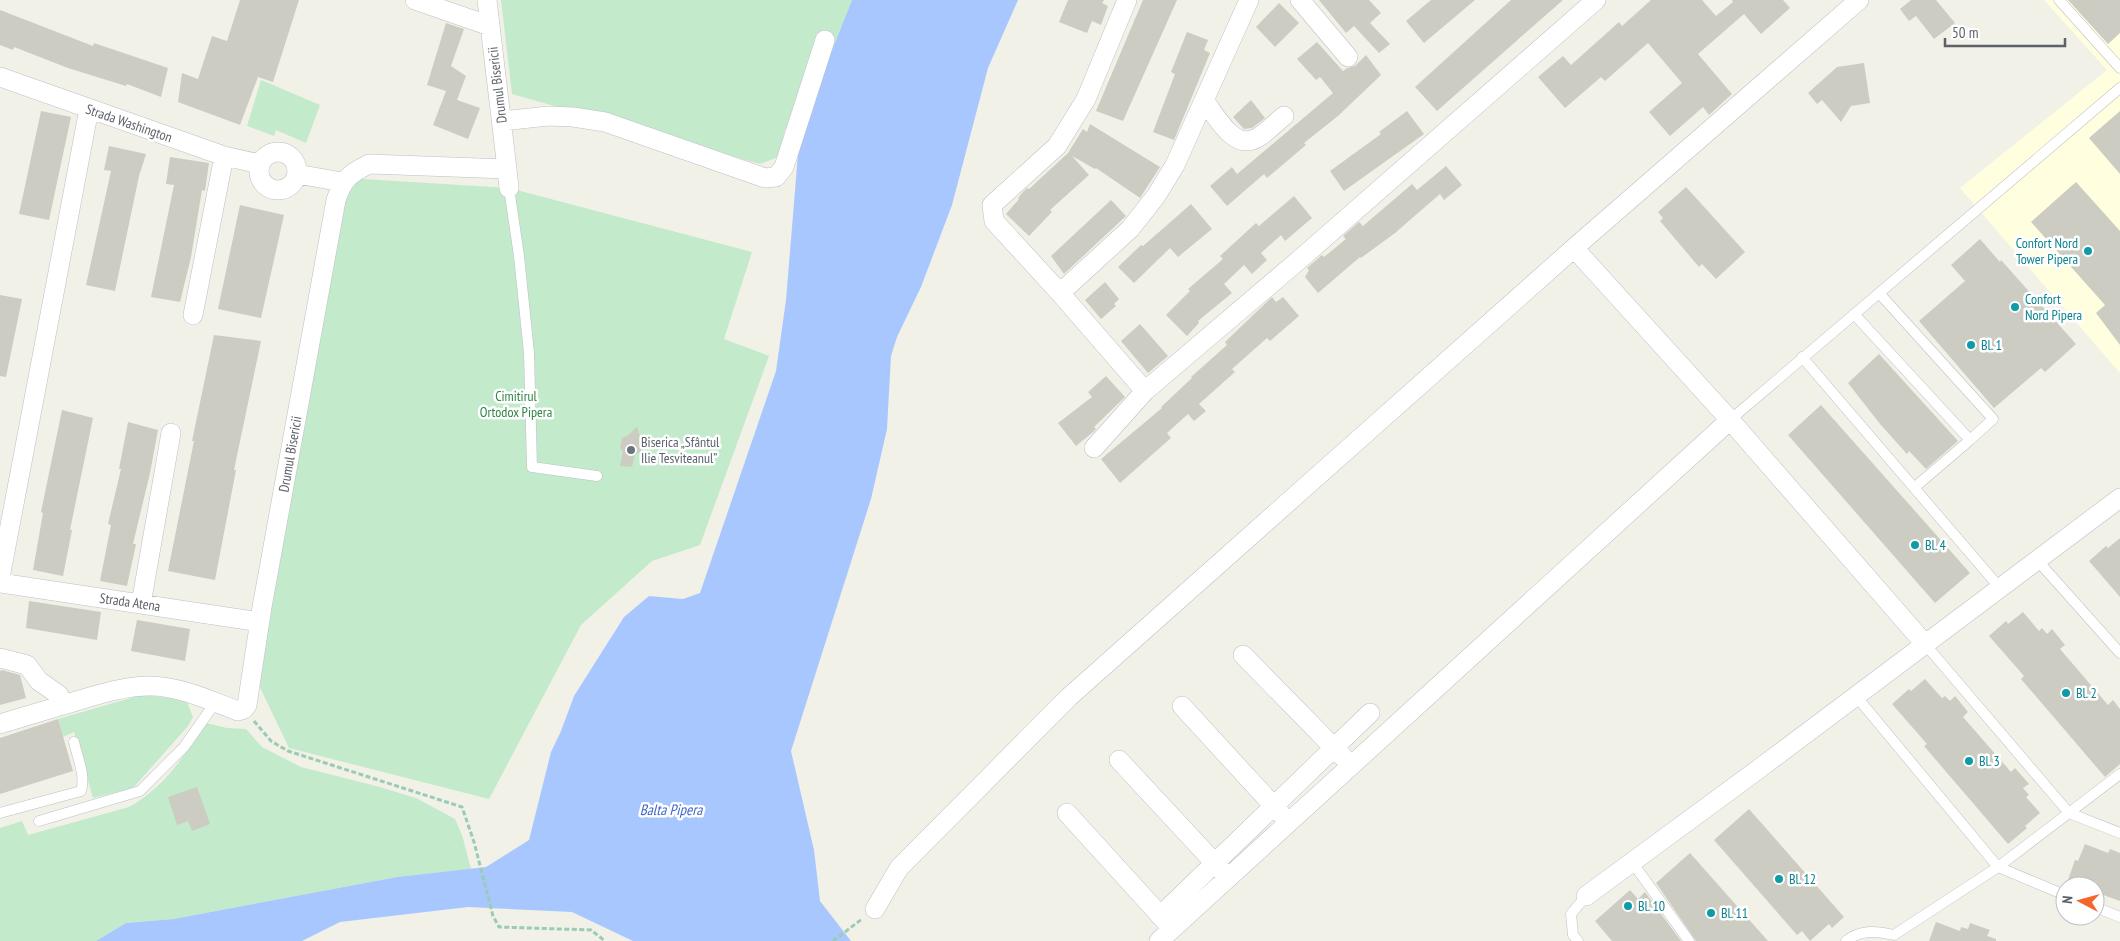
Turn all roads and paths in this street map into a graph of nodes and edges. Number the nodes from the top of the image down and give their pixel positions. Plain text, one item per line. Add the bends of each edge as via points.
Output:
1 (415, 0) edge
2 (487, 0) edge
3 (1127, 0) edge
4 (1249, 0) edge
5 (1300, 0) edge
6 (1596, 0) edge
7 (1858, 0) edge
8 (2059, 0) edge
9 (490, 26) junction
10 (824, 40) dead end
11 (1348, 57) dead end
12 (2120, 68) edge
13 (0, 76) edge
14 (2120, 88) edge
15 (1205, 102) junction
16 (89, 109) junction
17 (1284, 116) dead end
18 (502, 121) junction
19 (224, 156) junction
20 (260, 164) junction
21 (297, 174) junction
22 (508, 178) junction
23 (342, 182) junction
24 (1574, 248) junction
25 (1060, 293) junction
26 (1878, 293) junction
27 (1854, 314) junction
28 (193, 315) dead end
29 (1802, 357) junction
30 (1145, 391) junction
31 (1730, 420) junction
32 (171, 433) dead end
33 (1970, 440) junction
34 (1094, 448) dead end
35 (597, 476) dead end
36 (1915, 487) junction
37 (2120, 498) edge
38 (2037, 560) junction
39 (0, 578) edge
40 (0, 583) edge
41 (2000, 588) junction
42 (141, 604) junction
43 (260, 622) junction
44 (1925, 644) junction
45 (2120, 653) edge
46 (1243, 655) dead end
47 (0, 658) edge
48 (1856, 696) junction
49 (214, 702) junction
50 (63, 705) junction
51 (1182, 706) dead end
52 (244, 709) junction
53 (1370, 713) dead end
54 (0, 724) edge
55 (74, 742) dead end
56 (1334, 748) junction
57 (1119, 760) dead end
58 (1351, 765) junction
59 (2120, 774) edge
60 (57, 798) junction
61 (1274, 806) junction
62 (0, 813) edge
63 (1067, 813) dead end
64 (2068, 813) junction
65 (62, 815) junction
66 (39, 821) dead end
67 (1289, 822) junction
68 (2120, 833) edge
69 (1632, 862) junction
70 (1215, 864) junction
71 (1998, 867) junction
72 (1228, 878) junction
73 (2055, 891) edge
74 (1586, 896) joint
75 (875, 909) joint
76 (2105, 911) edge
77 (2120, 917) edge
78 (1164, 928) edge
79 (1895, 938) edge
80 (834, 940) edge
81 (605, 941) edge
82 (1578, 941) edge
83 (1689, 941) edge
84 (1846, 941) edge

1 - 9 street
2 - 9 street, Drumul Bisericii
3 - 25 street via 1086,99 1058,146 992,205 994,221
4 - 15 street
5 - 11 street
6 - 30 street
7 - 24 street
8 - 12 lane
9 - 18 street, Drumul Bisericii
10 - 18 street via 784,167 776,177 765,178 605,122 548,116
13 - 16 street, Strada Washington
14 - 26 lane
15 - 17 street via 1235,139 1245,142 1257,138
15 - 25 street via 1175,166 1156,196 1130,229
16 - 19 street, Strada Washington
16 - 39 street
18 - 22 street, Drumul Bisericii
19 - 20 street, Strada Washington
19 - 28 street
20 - 21 street via 267,156 282,152 295,162
20 - 21 street via 258,174 261,181 274,191 287,189
21 - 23 street
22 - 23 street via 369,164
22 - 35 lane via 529,353 532,467
23 - 43 street, Drumul Bisericii via 336,200
24 - 31 street
24 - 75 street via 1069,696 899,868
25 - 30 street
26 - 27 lane
26 - 33 lane via 1993,419
27 - 29 lane
27 - 33 lane
29 - 31 lane
29 - 36 lane
30 - 34 street
31 - 44 street
31 - 58 street
32 - 42 street
33 - 36 lane
36 - 41 lane
37 - 38 street
38 - 41 street
38 - 45 lane
40 - 42 street, Strada Atena
41 - 44 street
42 - 43 street, Strada Atena
43 - 52 street, Drumul Bisericii
44 - 48 street
44 - 64 lane
46 - 56 street
47 - 50 street via 27,666 39,681 59,696
48 - 69 street
48 - 71 lane
49 - 50 street via 152,686 120,689
49 - 52 street via 238,711
49 - 65 lane via 184,747 140,791
50 - 54 street
51 - 61 street
52 - 81 path via 271,741 288,751 462,807 492,916 499,927 590,930
53 - 56 street
55 - 60 lane via 83,784 80,790
56 - 58 street
56 - 61 street
57 - 70 street
58 - 67 street
59 - 64 lane
60 - 62 lane
60 - 65 lane
61 - 67 street
61 - 70 street
63 - 78 street
64 - 68 lane
64 - 71 lane
65 - 66 lane
67 - 72 street
69 - 74 street
69 - 83 lane
70 - 72 street
70 - 78 street
71 - 73 lane
71 - 79 lane
72 - 78 street
74 - 82 lane via 1571,914 1573,935
75 - 80 path
76 - 77 lane
79 - 84 lane via 1879,931 1864,932

